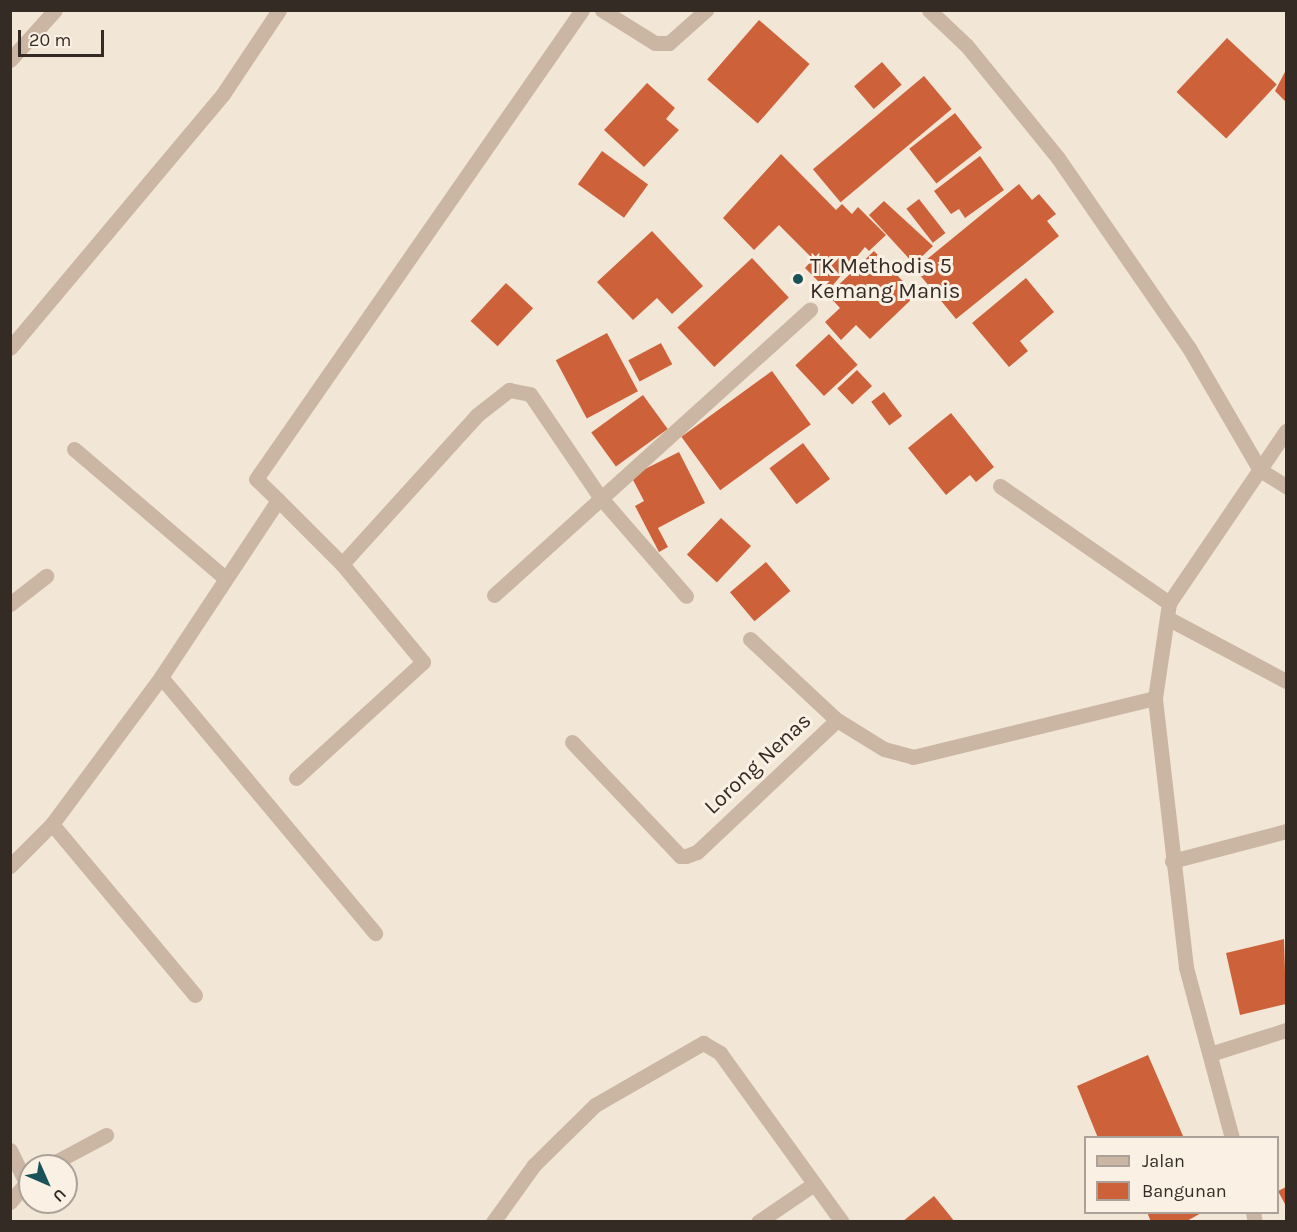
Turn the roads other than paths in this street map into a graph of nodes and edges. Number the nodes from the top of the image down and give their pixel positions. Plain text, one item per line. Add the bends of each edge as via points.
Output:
1 (55, 10) edge
2 (279, 10) edge
3 (582, 10) edge
4 (602, 10) edge
5 (706, 10) edge
6 (929, 10) edge
7 (10, 60) edge
8 (810, 309) dead end
9 (10, 348) edge
10 (1287, 432) edge
11 (75, 448) dead end
12 (1260, 470) junction
13 (1000, 486) dead end
14 (1287, 486) edge
15 (600, 497) junction
16 (278, 500) junction
17 (342, 564) junction
18 (46, 576) dead end
19 (224, 578) junction
20 (494, 595) dead end
21 (686, 596) dead end
22 (10, 604) edge
23 (1169, 611) junction
24 (750, 639) dead end
25 (161, 677) junction
26 (1287, 681) edge
27 (1155, 698) junction
28 (837, 720) junction
29 (572, 742) dead end
30 (296, 778) dead end
31 (52, 824) junction
32 (1287, 831) edge
33 (1172, 861) junction
34 (10, 866) edge
35 (375, 933) dead end
36 (195, 995) dead end
37 (1287, 1030) edge
38 (1210, 1053) junction
39 (106, 1135) dead end
40 (1233, 1136) edge
41 (70, 1154) edge
42 (814, 1184) junction
43 (493, 1221) edge
44 (758, 1221) edge
45 (842, 1221) edge

1 - 7 street
2 - 9 street via 223,94
3 - 16 street via 256,479
4 - 5 street via 655,43 669,44
6 - 12 street via 967,46 1058,158 1189,348
8 - 15 street
10 - 12 street
11 - 19 street
12 - 14 street
12 - 23 street
13 - 23 street
15 - 17 street via 530,394 509,390 477,415
15 - 20 street
15 - 21 street
16 - 17 street
16 - 19 street
17 - 30 street via 423,662
18 - 22 street
19 - 25 street
23 - 26 street
23 - 27 street
24 - 28 street
25 - 31 street
25 - 35 street
27 - 28 street, Lorong Nenas via 927,757 884,749
27 - 33 street
28 - 29 street, Lorong Nenas via 697,852 686,856 680,856
31 - 34 street
31 - 36 street
32 - 33 street
33 - 38 street via 1186,967
37 - 38 street
38 - 40 street
39 - 41 street
42 - 43 street via 720,1053 703,1043 595,1105 534,1165
42 - 44 street
42 - 45 street

